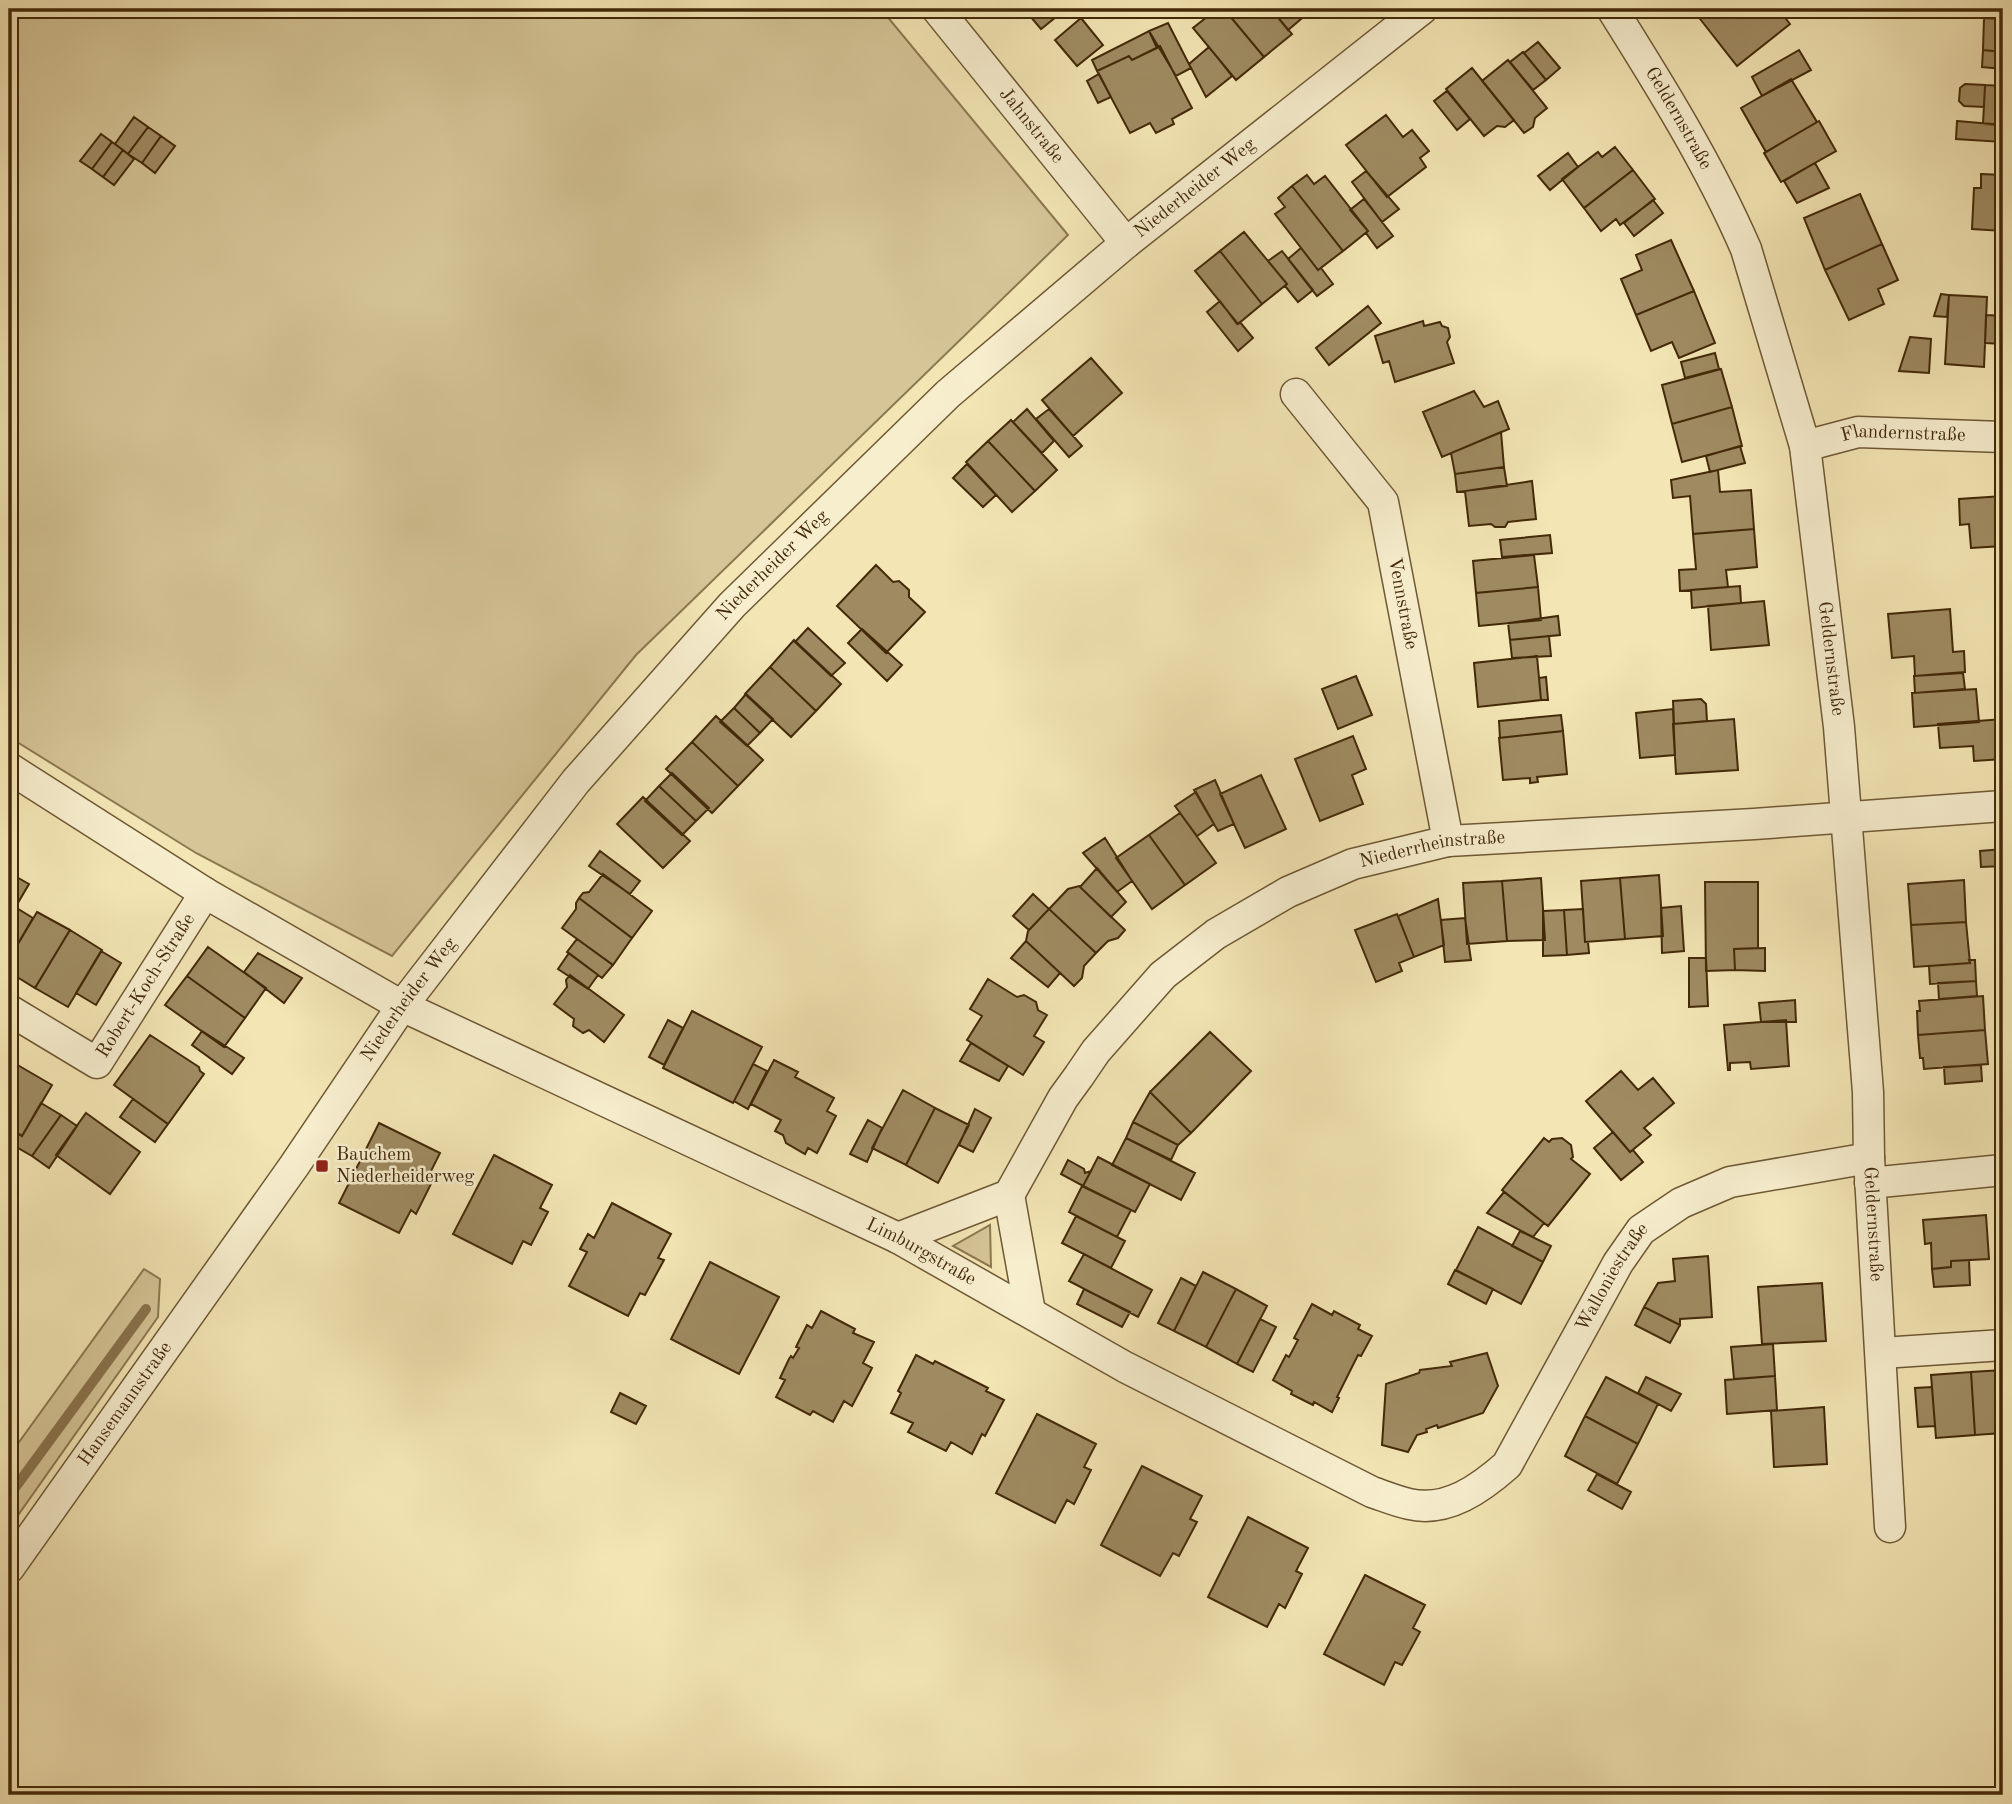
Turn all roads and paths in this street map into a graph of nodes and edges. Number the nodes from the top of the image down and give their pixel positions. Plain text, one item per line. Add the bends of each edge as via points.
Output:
1 (937, 9) edge
2 (1422, 9) edge
3 (1612, 9) edge
4 (1126, 243) junction
5 (1296, 394) dead end
6 (2003, 436) edge
7 (1805, 446) junction
8 (9, 768) edge
9 (2003, 806) edge
10 (1847, 816) junction
11 (1448, 841) junction
12 (205, 893) junction
13 (402, 1006) junction
14 (9, 1010) edge
15 (2003, 1170) edge
16 (1870, 1171) junction
17 (1009, 1195) junction
18 (242, 1238) joint
19 (898, 1238) junction
20 (1030, 1312) junction
21 (2003, 1345) edge
22 (1882, 1353) junction
23 (1435, 1505) joint
24 (1890, 1527) dead end
25 (9, 1568) edge

1 - 4 street, Jahnstraße
2 - 4 street, Niederheider Weg
3 - 7 street, Geldernstraße via 1666,93 1735,223
4 - 13 street, Niederheider Weg via 947,394 732,605 576,781
5 - 11 street, Vennstraße via 1383,502
6 - 7 street, Flandernstraße via 1858,432
7 - 10 street, Geldernstraße
8 - 12 street, Robert-Koch-Straße
9 - 10 street, Niederrheinstraße
10 - 11 street, Niederrheinstraße
10 - 16 street, Geldernstraße
11 - 17 street, Niederrheinstraße via 1353,864 1288,892 1216,934 1163,975 1096,1051 1063,1098
12 - 13 street, Robert-Koch-Straße
12 - 14 street, Robert-Koch-Straße via 97,1063
13 - 18 street, Niederheider Weg
13 - 19 street, Limburgstraße
15 - 16 street, Walloniestraße
16 - 22 street, Geldernstraße
16 - 23 street, Walloniestraße via 1730,1182 1681,1203 1641,1230 1618,1263 1507,1465 1467,1495
17 - 19 street
17 - 20 street
18 - 25 street, Hansemannstraße
19 - 20 street, Limburgstraße
20 - 23 street, Limburgstraße via 1125,1367 1372,1492 1411,1504
21 - 22 street
22 - 24 street, Geldernstraße

